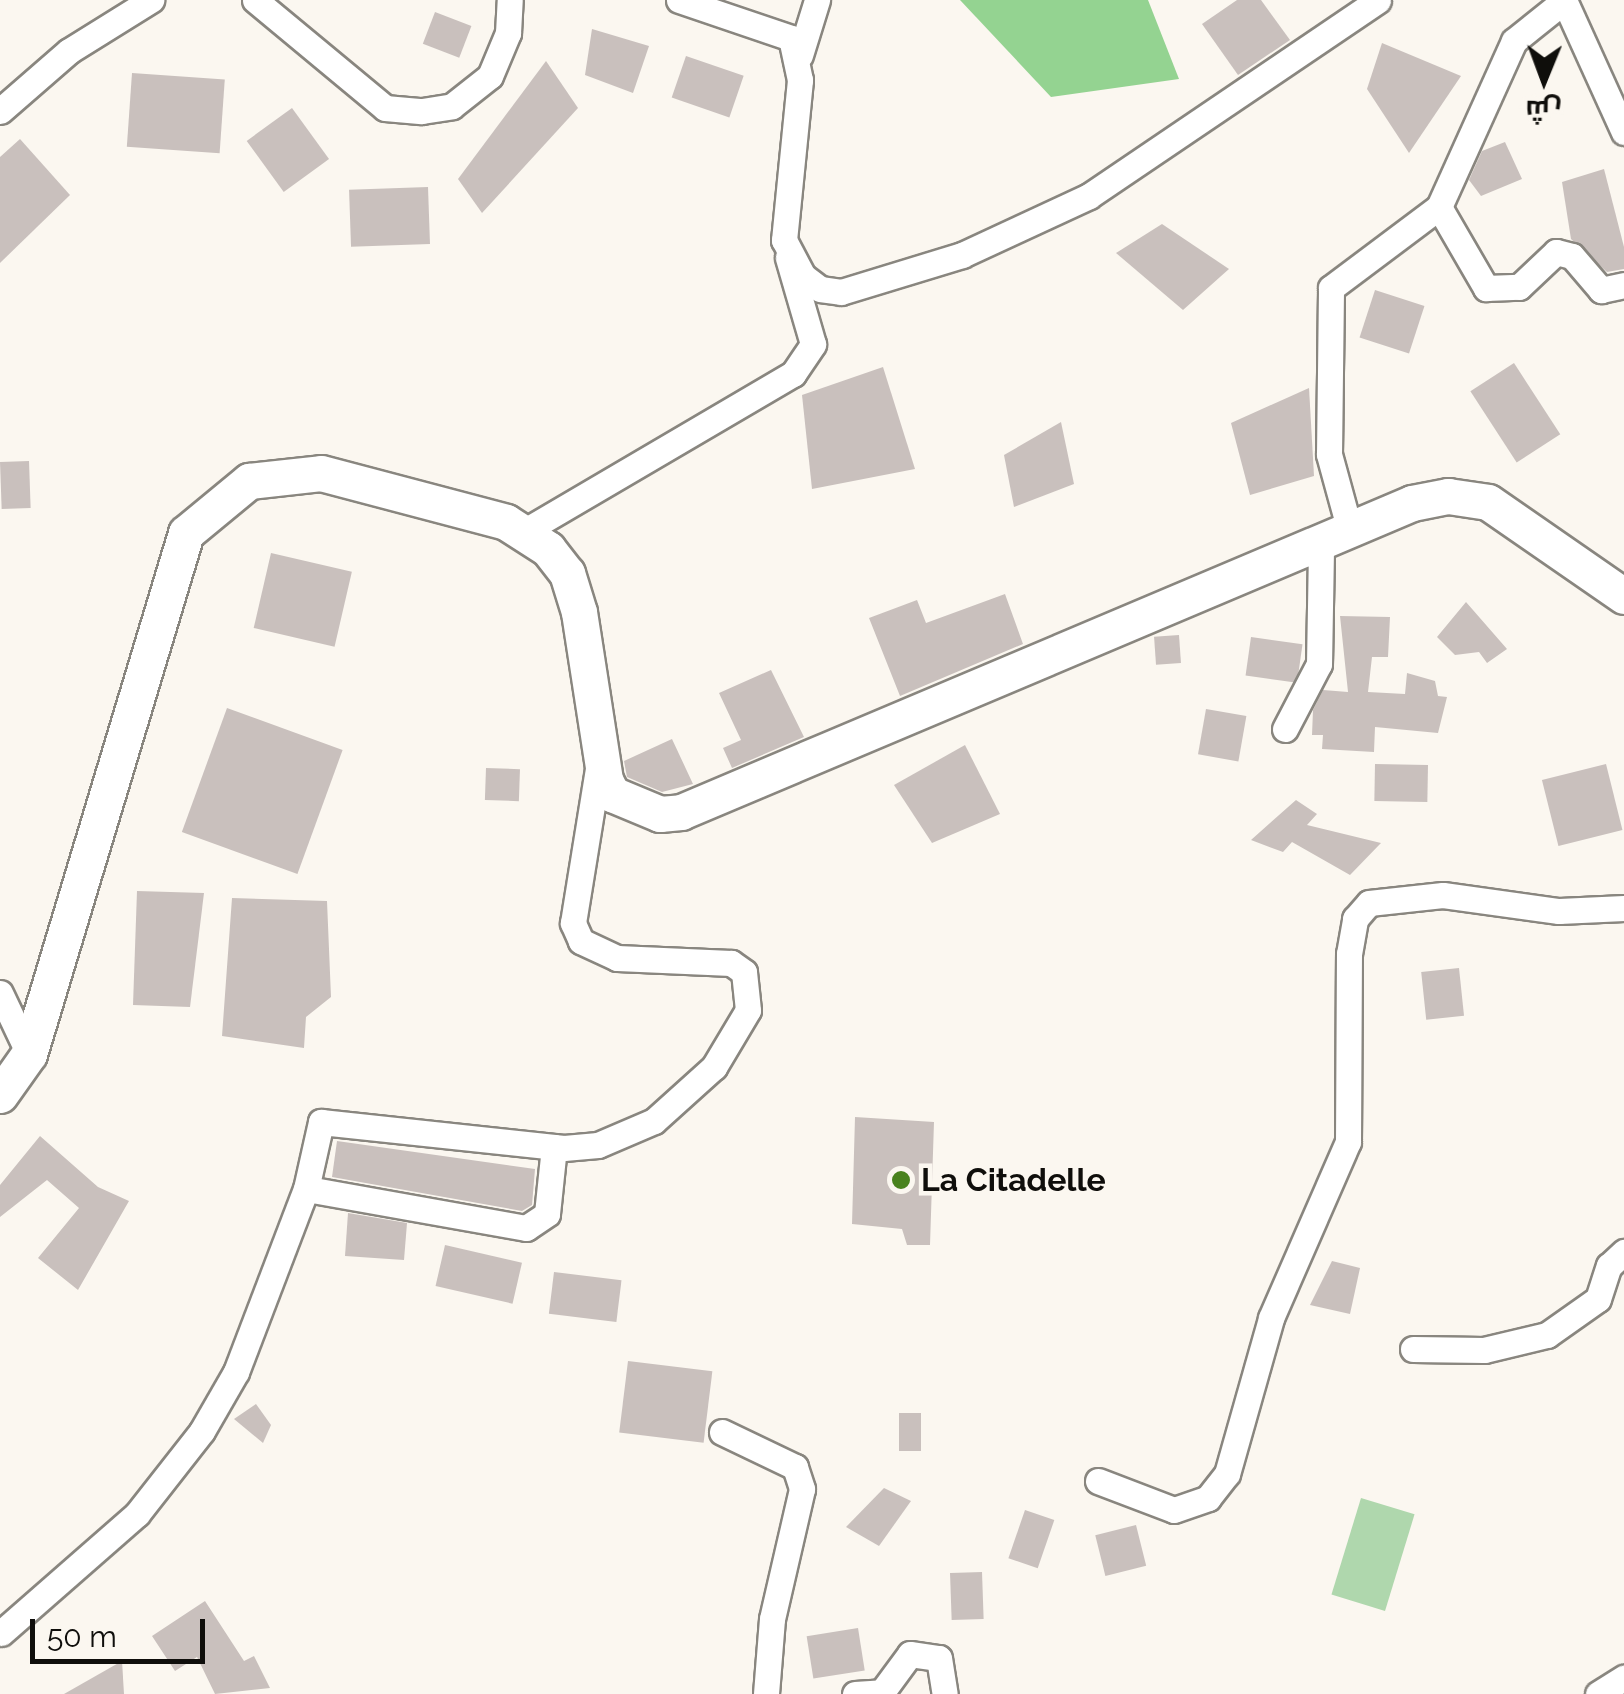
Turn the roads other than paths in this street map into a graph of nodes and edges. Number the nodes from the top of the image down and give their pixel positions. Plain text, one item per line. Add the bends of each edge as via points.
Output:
1 (151, 0) edge
2 (255, 0) edge
3 (510, 0) edge
4 (679, 0) edge
5 (816, 0) edge
6 (1378, 0) edge
7 (1565, 0) edge
8 (800, 55) junction
9 (0, 112) edge
10 (1624, 132) edge
11 (1439, 206) junction
12 (787, 253) junction
13 (1624, 285) edge
14 (526, 532) junction
15 (1335, 538) junction
16 (1624, 596) edge
17 (1285, 729) dead end
18 (599, 762) junction
19 (1624, 908) edge
20 (0, 993) edge
21 (28, 1054) junction
22 (0, 1095) edge
23 (554, 1148) junction
24 (306, 1190) junction
25 (1624, 1252) edge
26 (1413, 1348) dead end
27 (722, 1432) dead end
28 (1098, 1481) dead end
29 (1, 1633) edge
30 (1624, 1678) edge
31 (766, 1694) edge
32 (855, 1694) edge
33 (944, 1694) edge
34 (1598, 1694) edge

1 - 9 street via 69,51
2 - 3 street via 385,108 422,111 452,106 490,76 508,33
4 - 8 street via 778,27
5 - 8 street
6 - 12 street via 1090,196 1012,235 841,292 820,289
7 - 10 street
7 - 11 street via 1514,41
8 - 12 street
11 - 13 street via 1486,288 1519,288 1556,252 1572,256 1600,290
11 - 15 street via 1331,288
12 - 14 street via 813,344 793,374
14 - 18 street via 567,573
14 - 21 street via 321,472 249,481 214,502 186,533
15 - 16 street via 1412,503 1470,496 1509,512
15 - 17 street via 1319,664
15 - 18 street via 681,812 660,814 612,794
18 - 23 street via 570,906 581,941 617,958 730,963 744,972 752,998 714,1067 667,1112 622,1139
19 - 28 street via 1559,910 1442,894 1369,902 1355,919 1349,954 1348,1142 1270,1318 1227,1474 1208,1498 1174,1510
20 - 21 street
21 - 22 street
23 - 24 street via 333,1119 321,1122
23 - 24 street via 547,1214 526,1228
24 - 29 street via 236,1372 202,1431 137,1514
25 - 26 street via 1610,1266 1598,1299 1546,1335 1484,1350
27 - 31 street via 795,1467 802,1489 772,1619
30 - 34 street
32 - 33 street via 882,1692 910,1654 938,1658

